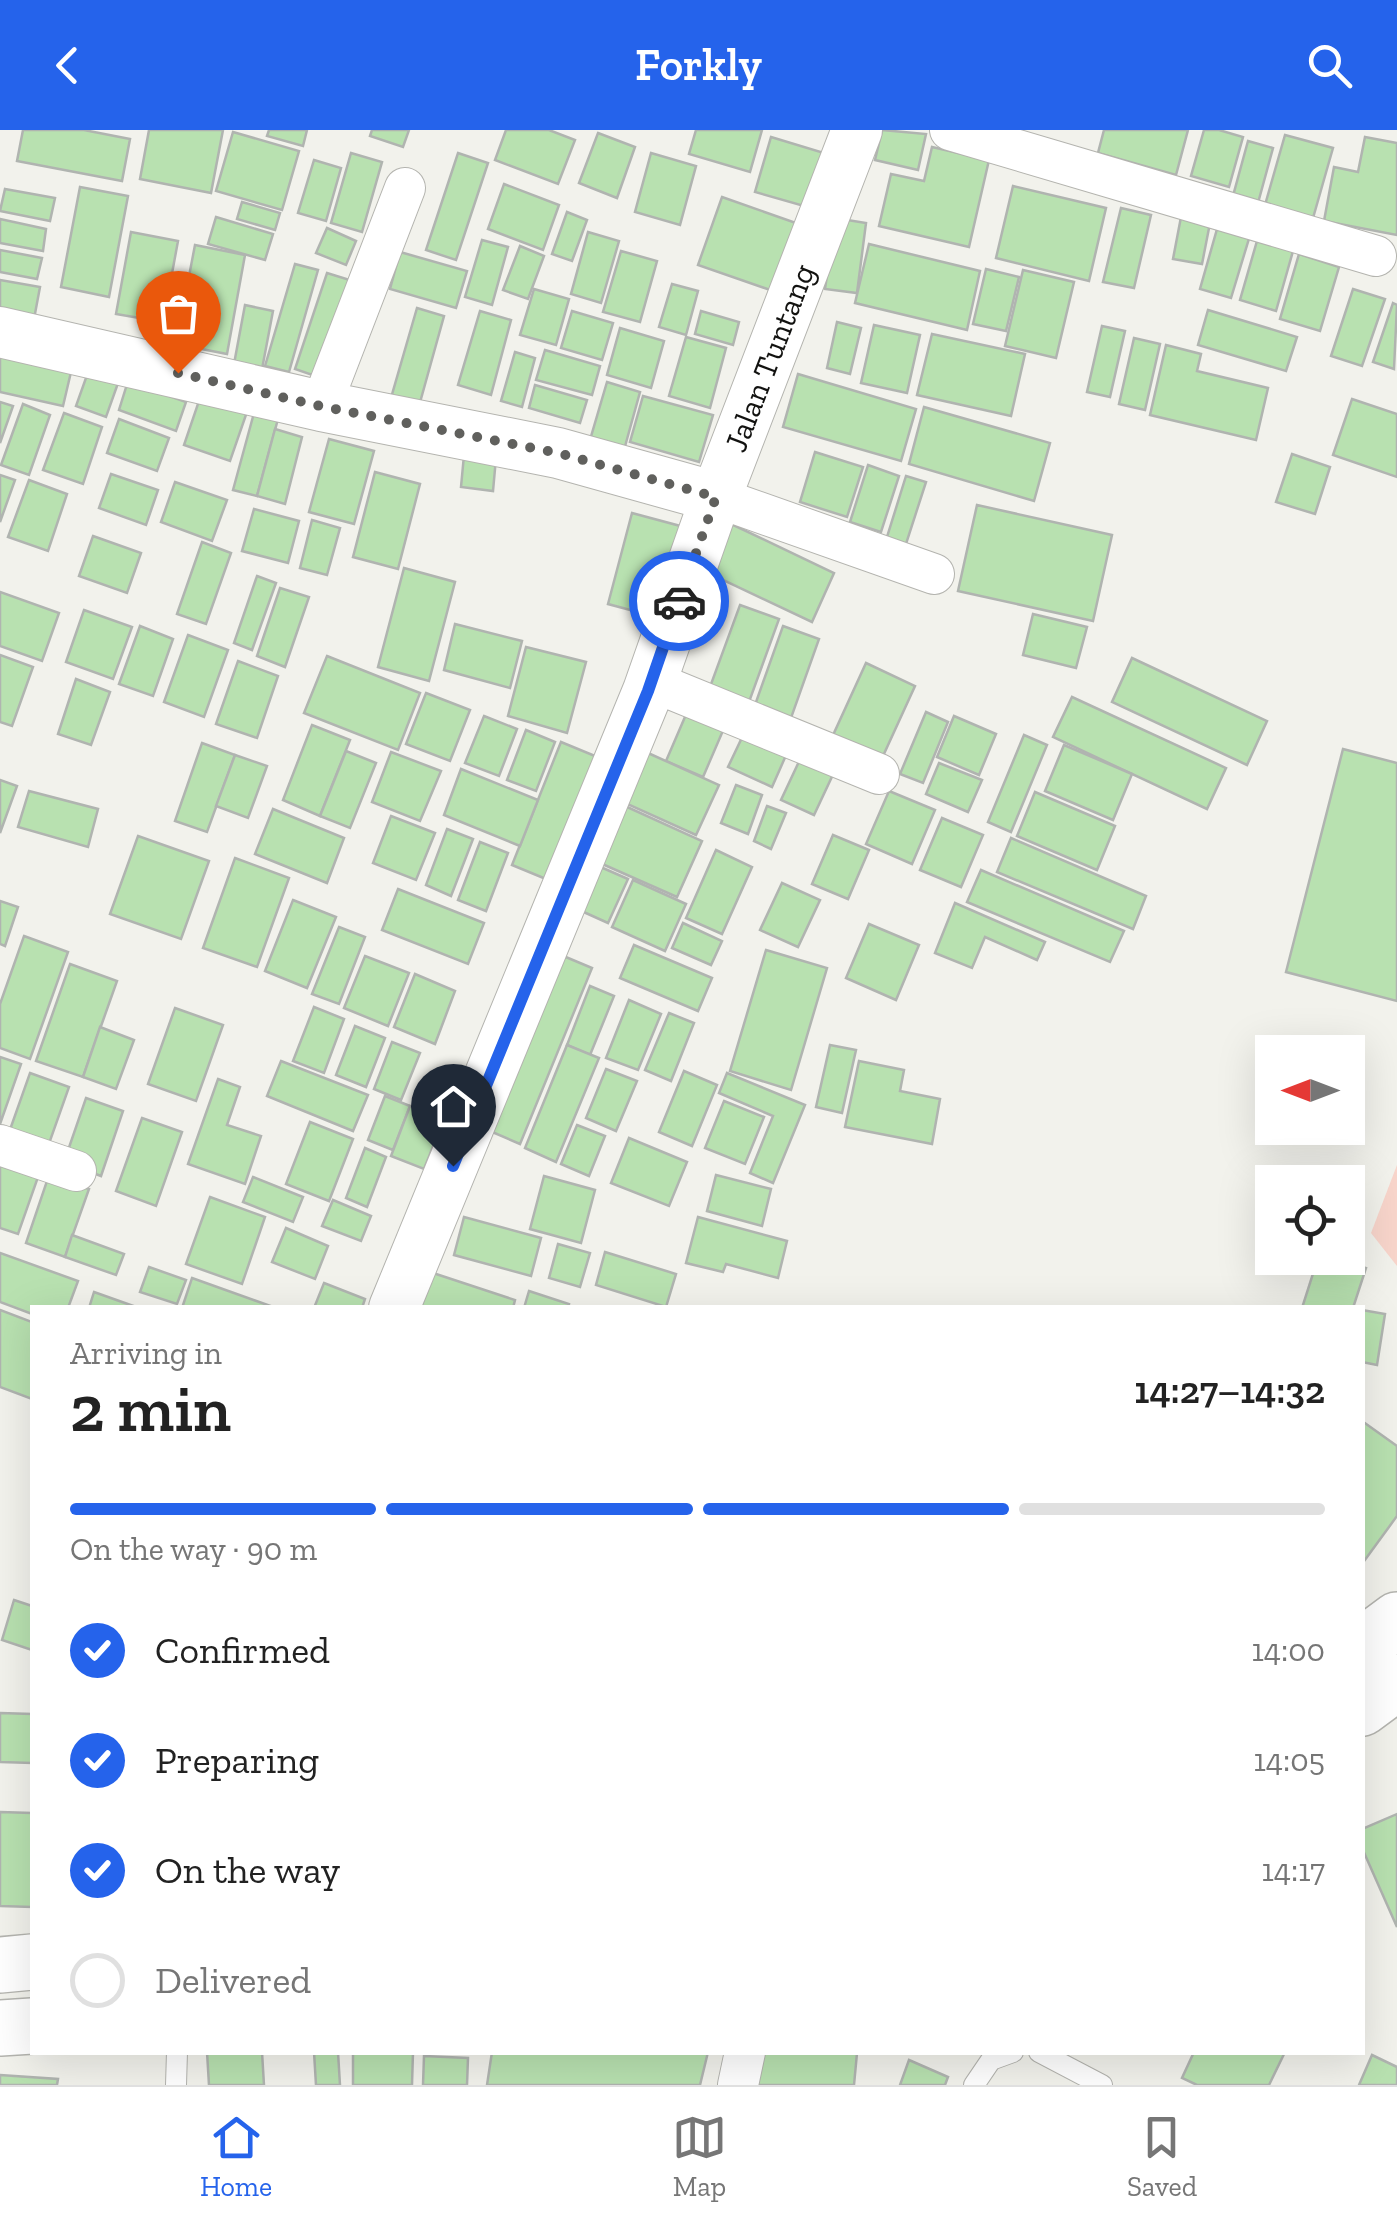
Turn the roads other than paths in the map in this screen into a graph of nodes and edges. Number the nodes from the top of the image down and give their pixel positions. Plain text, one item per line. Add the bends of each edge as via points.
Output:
1 (857, 130) edge
2 (950, 130) edge
3 (405, 188) dead end
4 (1376, 256) dead end
5 (0, 332) edge
6 (320, 406) junction
7 (716, 497) junction
8 (934, 574) dead end
9 (652, 682) junction
10 (880, 774) dead end
11 (0, 1144) edge
12 (76, 1172) dead end
13 (395, 1305) edge
14 (1397, 1620) edge
15 (1365, 1644) edge
16 (1397, 1682) edge
17 (1365, 1706) edge
18 (30, 1962) edge
19 (0, 1965) edge
20 (30, 2026) edge
21 (0, 2028) edge
22 (177, 2055) edge
23 (745, 2055) edge
24 (1005, 2055) edge
25 (1046, 2055) edge
26 (176, 2085) edge
27 (738, 2085) edge
28 (974, 2085) edge
29 (1102, 2085) edge

1 - 7 street, Jalan Tuntang
2 - 4 street
3 - 6 street
5 - 6 street
6 - 7 street via 558,453
7 - 8 street
7 - 9 street, Jalan Tuntang
9 - 10 street
9 - 13 street, Jalan Tuntang
11 - 12 street
14 - 15 highway
16 - 17 highway
18 - 19 highway
20 - 21 highway
22 - 26 lane
23 - 27 street
24 - 28 lane via 991,2060
25 - 29 lane

